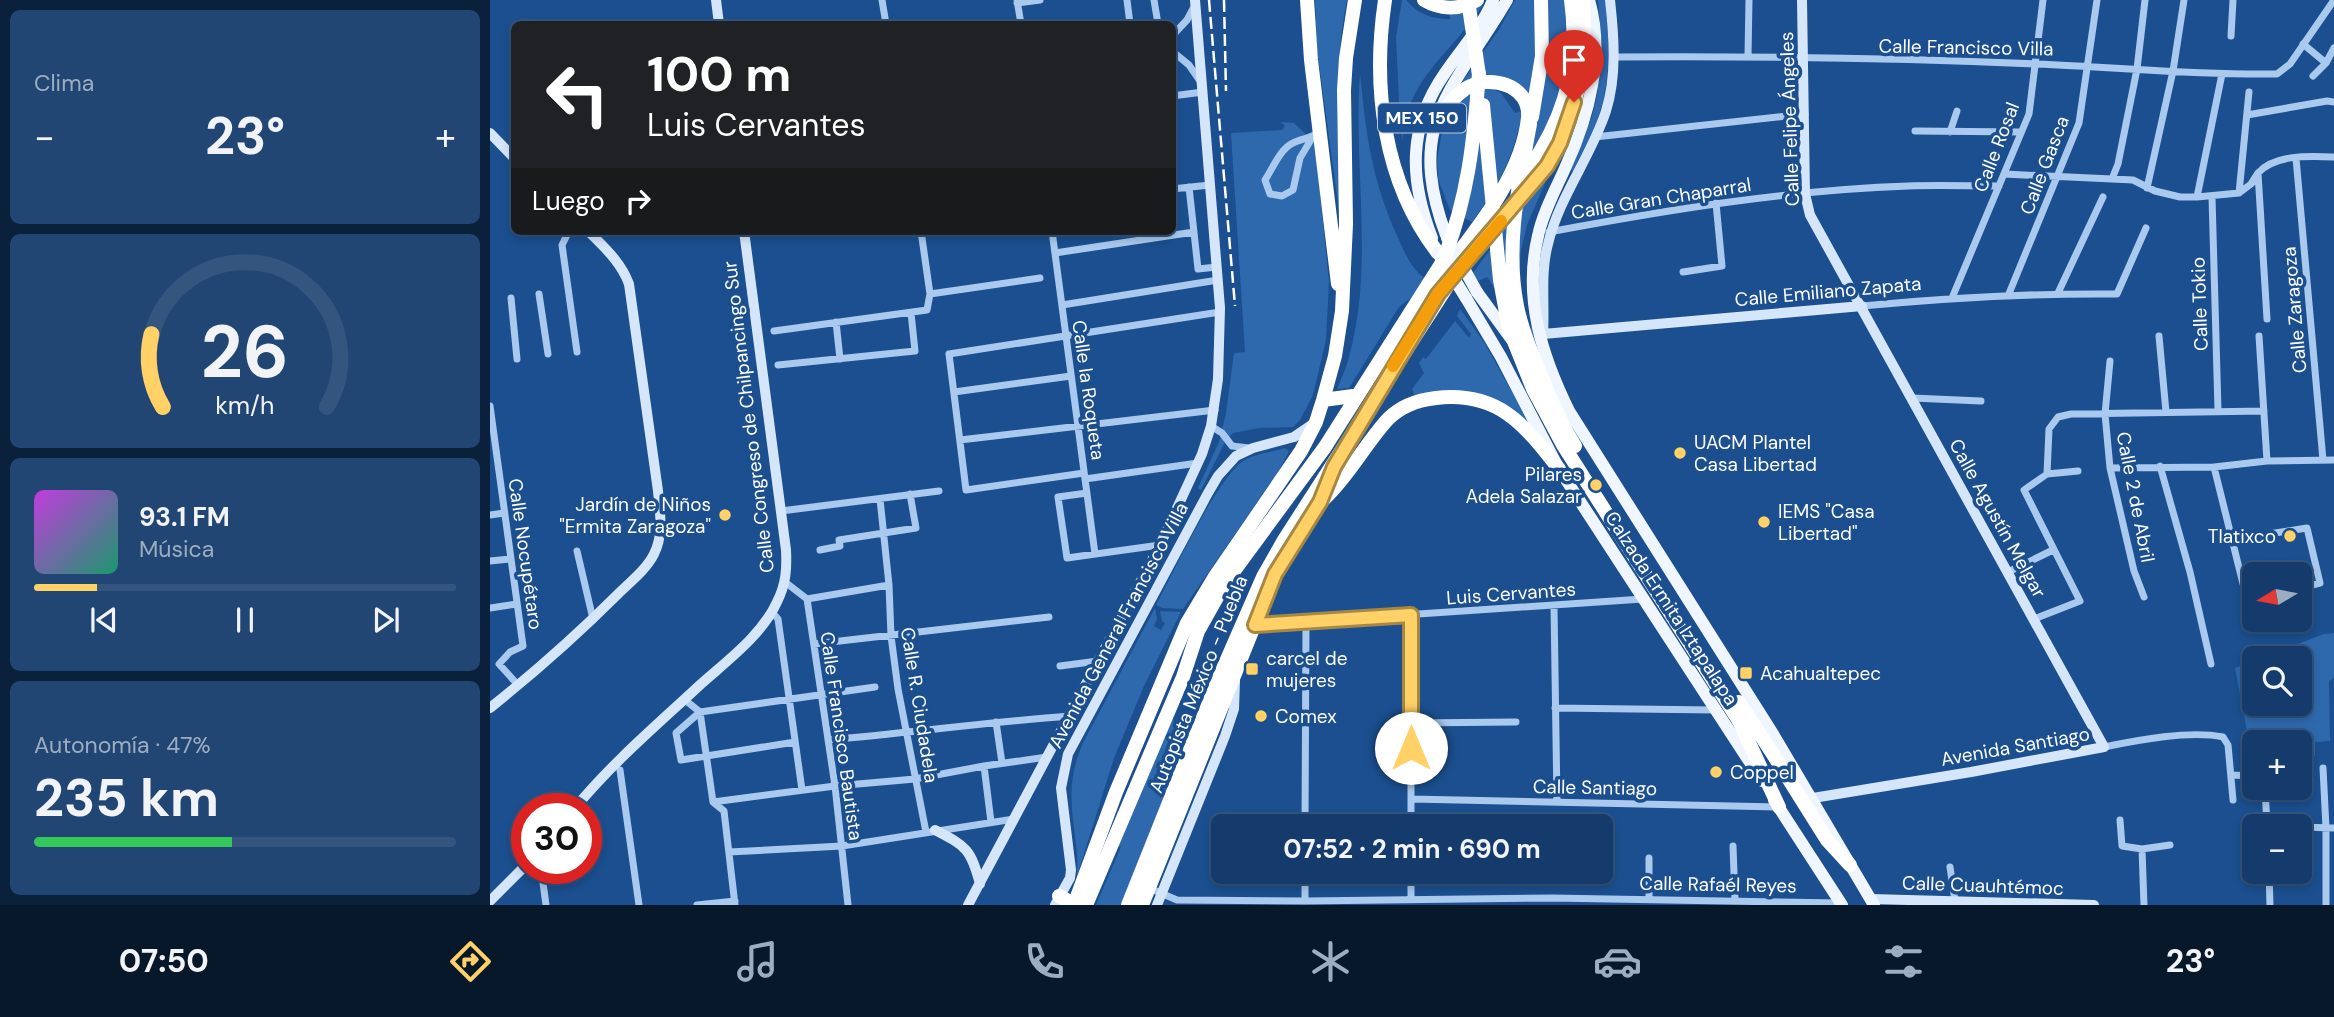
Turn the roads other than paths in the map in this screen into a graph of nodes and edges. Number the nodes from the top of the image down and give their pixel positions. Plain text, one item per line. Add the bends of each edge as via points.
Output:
1 (717, 0) edge
2 (882, 0) edge
3 (1040, 0) edge
4 (1127, 0) edge
5 (1154, 0) edge
6 (1307, 0) edge
7 (1355, 0) edge
8 (1362, 0) edge
9 (1385, 0) edge
10 (1424, 0) edge
11 (1468, 0) edge
12 (1477, 0) edge
13 (1493, 0) edge
14 (1507, 0) edge
15 (1541, 0) edge
16 (1571, 0) edge
17 (1583, 0) edge
18 (1589, 0) edge
19 (1610, 0) edge
20 (1749, 0) edge
21 (1802, 0) edge
22 (2043, 0) edge
23 (2097, 0) edge
24 (2145, 0) edge
25 (2184, 0) edge
26 (2233, 0) edge
27 (2334, 0) edge
28 (1017, 1) edge
29 (1195, 2) edge
30 (719, 21) edge
31 (886, 21) edge
32 (1020, 21) edge
33 (1130, 21) edge
34 (1158, 21) edge
35 (1350, 27) junction
36 (1176, 32) edge
37 (2231, 36) dead end
38 (2303, 44) junction
39 (2334, 48) edge
40 (1176, 54) edge
41 (1748, 56) junction
42 (1614, 57) junction
43 (1803, 59) junction
44 (2330, 62) edge
45 (2035, 64) junction
46 (2088, 66) junction
47 (2137, 69) junction
48 (2173, 71) junction
49 (1479, 74) junction
50 (2222, 74) junction
51 (2313, 76) dead end
52 (1202, 88) junction
53 (2249, 92) dead end
54 (1176, 95) edge
55 (2334, 102) edge
56 (1957, 111) dead end
57 (1805, 114) junction
58 (2246, 115) junction
59 (1530, 124) junction
60 (1434, 127) junction
61 (1915, 131) dead end
62 (1950, 132) junction
63 (2021, 132) junction
64 (490, 133) edge
65 (1316, 135) junction
66 (1595, 137) junction
67 (511, 155) edge
68 (2334, 157) edge
69 (2296, 158) junction
70 (2261, 170) junction
71 (2004, 174) junction
72 (2058, 176) junction
73 (2112, 179) junction
74 (1565, 183) junction
75 (1210, 184) junction
76 (1999, 186) junction
77 (1189, 187) junction
78 (2147, 188) junction
79 (1176, 189) edge
80 (2239, 193) junction
81 (1805, 194) junction
82 (2103, 197) dead end
83 (2197, 197) junction
84 (2212, 197) junction
85 (1716, 203) junction
86 (2146, 228) dead end
87 (1552, 231) junction
88 (1194, 232) junction
89 (1538, 234) junction
90 (567, 235) edge
91 (592, 235) edge
92 (745, 235) edge
93 (922, 235) edge
94 (1053, 235) edge
95 (1174, 235) edge
96 (1176, 235) edge
97 (1055, 253) junction
98 (1441, 257) junction
99 (1217, 267) junction
100 (1683, 272) dead end
101 (1040, 278) dead end
102 (1218, 280) junction
103 (2057, 293) junction
104 (539, 294) dead end
105 (930, 294) junction
106 (1472, 295) junction
107 (2008, 296) junction
108 (511, 298) dead end
109 (1952, 298) junction
110 (1062, 304) junction
111 (1862, 306) junction
112 (1342, 311) junction
113 (1220, 312) junction
114 (911, 313) junction
115 (2267, 319) dead end
116 (836, 322) junction
117 (774, 331) dead end
118 (1541, 335) junction
119 (2259, 336) dead end
120 (1066, 337) junction
121 (2159, 337) dead end
122 (577, 352) dead end
123 (548, 354) dead end
124 (517, 359) dead end
125 (841, 359) junction
126 (2110, 361) dead end
127 (778, 365) dead end
128 (1071, 376) junction
129 (954, 392) junction
130 (1353, 396) junction
131 (1912, 398) junction
132 (1323, 400) junction
133 (1981, 401) dead end
134 (490, 406) edge
135 (1215, 410) junction
136 (2218, 410) junction
137 (1569, 411) junction
138 (2264, 411) junction
139 (2166, 412) junction
140 (2105, 414) junction
141 (1315, 422) junction
142 (1211, 426) junction
143 (1078, 427) junction
144 (960, 440) junction
145 (1591, 444) junction
146 (1253, 448) junction
147 (2323, 460) junction
148 (2334, 460) edge
149 (2267, 461) junction
150 (1556, 462) junction
151 (1198, 463) junction
152 (493, 464) edge
153 (2160, 466) junction
154 (1334, 467) junction
155 (2214, 467) junction
156 (2110, 468) junction
157 (2078, 471) dead end
158 (2048, 474) junction
159 (1085, 476) junction
160 (939, 491) dead end
161 (1087, 493) junction
162 (910, 494) junction
163 (1269, 498) junction
164 (880, 499) junction
165 (1320, 502) junction
166 (781, 511) junction
167 (504, 513) junction
168 (490, 515) edge
169 (885, 533) junction
170 (2275, 533) dead end
171 (1160, 545) junction
172 (820, 550) dead end
173 (2053, 550) junction
174 (577, 551) dead end
175 (1095, 554) junction
176 (510, 559) junction
177 (490, 561) edge
178 (2008, 572) junction
179 (2242, 573) edge
180 (785, 582) junction
181 (889, 585) junction
182 (2312, 585) edge
183 (2144, 597) dead end
184 (807, 599) junction
185 (1643, 599) junction
186 (517, 604) junction
187 (1554, 606) junction
188 (490, 608) edge
189 (772, 611) junction
190 (1411, 615) junction
191 (1049, 617) dead end
192 (593, 619) junction
193 (2034, 619) junction
194 (1306, 622) junction
195 (1255, 625) junction
196 (891, 636) junction
197 (814, 644) junction
198 (1098, 661) junction
199 (2211, 664) dead end
200 (1060, 666) dead end
201 (518, 685) junction
202 (875, 687) dead end
203 (821, 694) junction
204 (789, 698) junction
205 (685, 699) junction
206 (490, 708) edge
207 (1555, 708) junction
208 (1714, 710) junction
209 (700, 712) junction
210 (1070, 716) junction
211 (996, 722) junction
212 (1516, 722) dead end
213 (1411, 723) junction
214 (906, 734) junction
215 (828, 740) junction
216 (795, 742) junction
217 (2104, 747) junction
218 (706, 755) junction
219 (1048, 757) junction
220 (1002, 763) junction
221 (984, 766) junction
222 (2323, 768) dead end
223 (620, 770) dead end
224 (2231, 775) junction
225 (2242, 775) edge
226 (915, 779) junction
227 (835, 786) junction
228 (802, 790) junction
229 (588, 793) edge
230 (1813, 798) junction
231 (1411, 799) junction
232 (2232, 800) dead end
233 (713, 802) junction
234 (1557, 802) junction
235 (1779, 807) junction
236 (1306, 814) edge
237 (1411, 814) edge
238 (1014, 819) junction
239 (2120, 820) dead end
240 (991, 822) junction
241 (2312, 827) edge
242 (2330, 828) edge
243 (931, 831) junction
244 (2170, 845) dead end
245 (842, 846) junction
246 (1733, 846) dead end
247 (2142, 849) junction
248 (729, 852) junction
249 (1649, 858) dead end
250 (1850, 866) junction
251 (1950, 867) dead end
252 (2330, 867) edge
253 (511, 880) edge
254 (543, 884) edge
255 (980, 884) junction
256 (1305, 884) edge
257 (1411, 884) edge
258 (2269, 884) edge
259 (1158, 898) edge
260 (1411, 899) junction
261 (1648, 899) junction
262 (1735, 900) junction
263 (490, 901) edge
264 (1057, 901) edge
265 (1305, 901) junction
266 (1955, 901) junction
267 (1438, 902) edge
268 (1552, 902) edge
269 (1873, 902) edge
270 (735, 903) edge
271 (1078, 904) edge
272 (1842, 904) edge
273 (2037, 904) edge
274 (546, 905) edge
275 (639, 905) edge
276 (697, 905) edge
277 (848, 905) edge
278 (968, 905) edge
279 (1128, 905) edge
280 (1142, 905) edge
281 (2094, 905) edge
282 (2144, 905) edge
283 (2270, 905) edge
284 (2326, 905) edge

1 - 30 street
2 - 31 street
3 - 28 street
4 - 33 street
5 - 34 street
6 - 65 highway
7 - 35 highway
8 - 35 highway
9 - 98 highway via 1379,76 1386,133 1406,203
10 - 12 highway via 1451,8
11 - 49 highway, bridge
13 - 98 main road, MEX 150 via 1431,94 1417,136 1416,183 1421,210
14 - 60 main road, MEX 150 via 1444,99
15 - 59 highway, Autopista México - Puebla via 1541,71
16 - 154 highway via 1570,80 1546,144 1429,297
17 - 154 highway via 1583,61 1560,143 1547,166 1438,294
18 - 74 main road, Calzada Ermita Iztapalapa via 1594,75
19 - 42 street, Calzada Ermita Iztapalapa
20 - 41 street
21 - 43 street, Calle Felipe Ángeles
22 - 45 street, Calle Rosal
23 - 46 street, Calle Gasca
24 - 47 street
25 - 48 street
26 - 37 street
27 - 38 street, Calle Francisco Villa
28 - 32 street
29 - 36 street
29 - 52 street
35 - 112 highway via 1344,90
38 - 44 street
38 - 50 street, Calle Francisco Villa via 2277,74
39 - 44 street
40 - 52 street via 1189,65
41 - 42 street, Calle Francisco Villa
41 - 43 street, Calle Francisco Villa
42 - 66 street, Calzada Ermita Iztapalapa via 1606,110
43 - 45 street, Calle Francisco Villa
43 - 57 street, Calle Felipe Ángeles
44 - 51 street
45 - 46 street, Calle Francisco Villa
45 - 63 street, Calle Rosal via 2029,114
46 - 47 street, Calle Francisco Villa
46 - 72 street, Calle Gasca via 2079,122
47 - 48 street, Calle Francisco Villa
47 - 73 street
48 - 50 street, Calle Francisco Villa
48 - 78 street
49 - 98 highway, Autopista México - Puebla, bridge via 1469,177 1457,228
49 - 235 highway, bridge via 1500,280 1508,329 1519,359 1563,445 1739,721
50 - 83 street
52 - 54 street
52 - 75 street
53 - 58 street
55 - 58 street
56 - 62 street
57 - 66 street
57 - 81 street, Calle Felipe Ángeles
58 - 80 street
59 - 250 highway, bridge via 1512,250 1517,306 1551,399 1569,436 1827,840
59 - 279 highway, Autopista México - Puebla, bridge via 1490,222 1263,577
60 - 106 main road, MEX 150, bridge via 1430,175 1435,206
60 - 130 highway via 1455,97 1479,83 1510,86 1527,105 1526,130 1501,191
61 - 62 street
62 - 63 street
63 - 71 street, Calle Rosal
64 - 67 street
65 - 65 street via 1285,147 1265,180 1270,194 1282,197 1293,190 1300,158
65 - 112 highway
66 - 74 street, Calzada Ermita Iztapalapa
68 - 69 street
69 - 70 street via 2269,163
69 - 147 street, Calle Zaragoza
70 - 80 street
70 - 115 street
71 - 72 street
71 - 76 street, Calle Rosal
72 - 73 street
72 - 107 street, Calle Gasca
73 - 78 street via 2133,180
74 - 87 street, Calzada Ermita Iztapalapa
74 - 89 main road, Calzada Ermita Iztapalapa
75 - 77 street
75 - 99 street
76 - 81 street, Calle Gran Chaparral via 1908,186
76 - 109 street, Calle Rosal
77 - 79 street
77 - 88 street
78 - 83 street
80 - 84 street
81 - 85 street, Calle Gran Chaparral
81 - 111 street, Calle Felipe Ángeles via 1810,215
82 - 103 street
83 - 84 street
84 - 136 street, Calle Tokio
85 - 87 street, Calle Gran Chaparral
85 - 100 street via 1722,266
86 - 103 street, Calle Emiliano Zapata via 2117,293
87 - 89 street, Calle Gran Chaparral
87 - 118 street, Calzada Ermita Iztapalapa via 1544,271
88 - 96 street
88 - 99 street via 1198,269
89 - 118 main road, Calzada Ermita Iztapalapa via 1532,287
90 - 122 street via 562,245
91 - 192 street via 614,258 629,284 661,525 646,566
92 - 166 street, Calle Congreso de Chilpancingo Sur
93 - 105 street
94 - 97 street, Calle la Roqueta
95 - 97 street
97 - 110 street, Calle la Roqueta
98 - 106 main road, Calzada Ermita Iztapalapa, bridge
98 - 271 highway, Autopista México - Puebla, bridge via 1325,447 1225,583 1198,631 1183,677
99 - 102 street
101 - 105 street
102 - 110 street
102 - 113 street
103 - 107 street, Calle Emiliano Zapata
104 - 123 street
105 - 114 street via 927,310
106 - 137 main road, MEX 150
106 - 150 main road, Calzada Ermita Iztapalapa
107 - 109 street, Calle Emiliano Zapata
108 - 124 street
109 - 111 street, Calle Emiliano Zapata
110 - 120 street, Calle la Roqueta
111 - 118 street, Calle Emiliano Zapata
111 - 131 street, Calle Agustín Melgar
112 - 132 highway
113 - 120 street
113 - 135 street
114 - 116 street
114 - 125 street via 915,351
116 - 117 street
116 - 125 street
118 - 137 main road, Calzada Ermita Iztapalapa
119 - 138 street
120 - 128 street, Calle la Roqueta
120 - 129 street via 949,354
121 - 139 street
125 - 127 street
126 - 140 street, Calle 2 de Abril
128 - 129 street
128 - 143 street, Calle la Roqueta
129 - 144 street
130 - 132 highway
130 - 163 highway via 1293,480
131 - 133 street
131 - 178 street, Calle Agustín Melgar
132 - 141 highway
134 - 152 street, Calle Nocupétaro
135 - 142 street
135 - 143 street
136 - 138 street
136 - 139 street
137 - 145 main road, Calzada Ermita Iztapalapa
138 - 149 street
139 - 140 street
140 - 156 street, Calle 2 de Abril
140 - 158 street via 2058,417 2049,429
141 - 146 street, Avenida General Francisco Villa via 1294,437
141 - 163 highway
142 - 146 street via 1236,448
142 - 151 street
143 - 144 street
143 - 159 street, Calle la Roqueta
144 - 159 street via 966,490
145 - 150 main road via 1575,434 1562,433 1552,442
145 - 230 main road, Calzada Ermita Iztapalapa
146 - 264 street, Avenida General Francisco Villa via 1236,456 1217,476 1068,754 1061,788 1071,870
147 - 148 street
147 - 149 street
149 - 155 street
150 - 165 highway via 1504,410 1463,397 1429,398 1409,404 1388,419 1339,485
150 - 185 main road, Calzada Ermita Iztapalapa
151 - 159 street
151 - 171 street
152 - 167 street, Calle Nocupétaro
153 - 155 street
153 - 156 street
153 - 199 street, Calle 2 de Abril
154 - 165 highway
155 - 179 street
156 - 183 street, Calle 2 de Abril
157 - 158 street
158 - 173 street via 2024,490
159 - 161 street, Calle la Roqueta
160 - 162 street
161 - 175 street, Calle la Roqueta
161 - 175 street via 1058,497 1067,558
162 - 164 street
162 - 169 street via 916,528
163 - 271 highway via 1187,623 1116,792
164 - 166 street
164 - 169 street, Calle R. Ciudadela
165 - 195 highway via 1275,574
166 - 180 street, Calle Congreso de Chilpancingo Sur
167 - 168 street
167 - 176 street, Calle Nocupétaro
169 - 172 street via 839,540 840,546
169 - 181 street, Calle R. Ciudadela
170 - 182 street via 2307,528 2320,583
171 - 175 street
171 - 198 street
173 - 178 street
173 - 193 street via 2080,601
174 - 192 street
176 - 177 street
176 - 186 street, Calle Nocupétaro
178 - 193 street, Calle Agustín Melgar
180 - 184 street
180 - 189 street, Calle Congreso de Chilpancingo Sur
181 - 184 street
181 - 196 street, Calle R. Ciudadela
184 - 197 street, Calle Francisco Bautista
185 - 187 street, Luis Cervantes
185 - 208 main road, Calzada Ermita Iztapalapa
186 - 188 street
186 - 201 street, Calle Nocupétaro via 523,646 499,664
187 - 190 street, Luis Cervantes
187 - 207 street
189 - 204 street via 778,618
189 - 205 street, Calle Congreso de Chilpancingo Sur via 738,651
190 - 194 street, Luis Cervantes
190 - 213 street
191 - 196 street
192 - 201 street
193 - 217 street, Calle Agustín Melgar
194 - 195 street, Luis Cervantes
194 - 236 street
195 - 259 highway via 1235,669
196 - 197 street
196 - 214 street, Calle R. Ciudadela
197 - 203 street, Calle Francisco Bautista
198 - 200 street
198 - 210 street
201 - 206 street
202 - 203 street
203 - 204 street
203 - 215 street, Calle Francisco Bautista
204 - 209 street
204 - 216 street
205 - 209 street
205 - 229 street, Calle Congreso de Chilpancingo Sur
207 - 208 street
207 - 234 street
208 - 235 main road, Calzada Ermita Iztapalapa
209 - 218 street
209 - 218 street via 676,733 681,760
210 - 211 street
210 - 219 street
211 - 214 street
211 - 220 street
212 - 213 street
213 - 231 street
214 - 215 street
214 - 226 street, Calle R. Ciudadela
215 - 227 street, Calle Francisco Bautista
216 - 218 street
216 - 228 street
217 - 224 street, Avenida Santiago via 2169,737 2223,737
217 - 230 street, Avenida Santiago
218 - 233 street
219 - 220 street
219 - 238 street
220 - 221 street
221 - 226 street
221 - 240 street
222 - 242 street
223 - 275 street
224 - 225 street
224 - 232 street
226 - 227 street
226 - 243 street, Calle R. Ciudadela
227 - 228 street
227 - 245 street, Calle Francisco Bautista
228 - 233 street
230 - 250 main road, Calzada Ermita Iztapalapa
231 - 234 street, Calle Santiago
231 - 237 street
233 - 248 street via 724,811
234 - 235 street, Calle Santiago
235 - 272 main road, Calzada Ermita Iztapalapa
238 - 240 street
238 - 255 street
239 - 247 street via 2122,846
240 - 243 street
241 - 242 street
242 - 252 street
243 - 245 street
243 - 255 street via 967,849
244 - 247 street
245 - 248 street
245 - 277 street, Calle Francisco Bautista
246 - 262 street
247 - 282 street
248 - 270 street
249 - 261 street
250 - 269 main road, Calzada Ermita Iztapalapa
251 - 266 street
252 - 284 street
253 - 263 street
254 - 274 street
255 - 278 street
256 - 265 street
257 - 260 street
258 - 283 street
259 - 265 street
259 - 280 highway
260 - 265 street
260 - 267 street
261 - 262 street, Calle Rafaél Reyes
261 - 268 street, Calle Rafaél Reyes
262 - 272 street, Calle Rafaél Reyes
264 - 271 highway
266 - 269 street, Calle Cuauhtémoc
266 - 273 street, Calle Cuauhtémoc
267 - 268 street
270 - 276 street
273 - 281 street, Calle Cuauhtémoc

